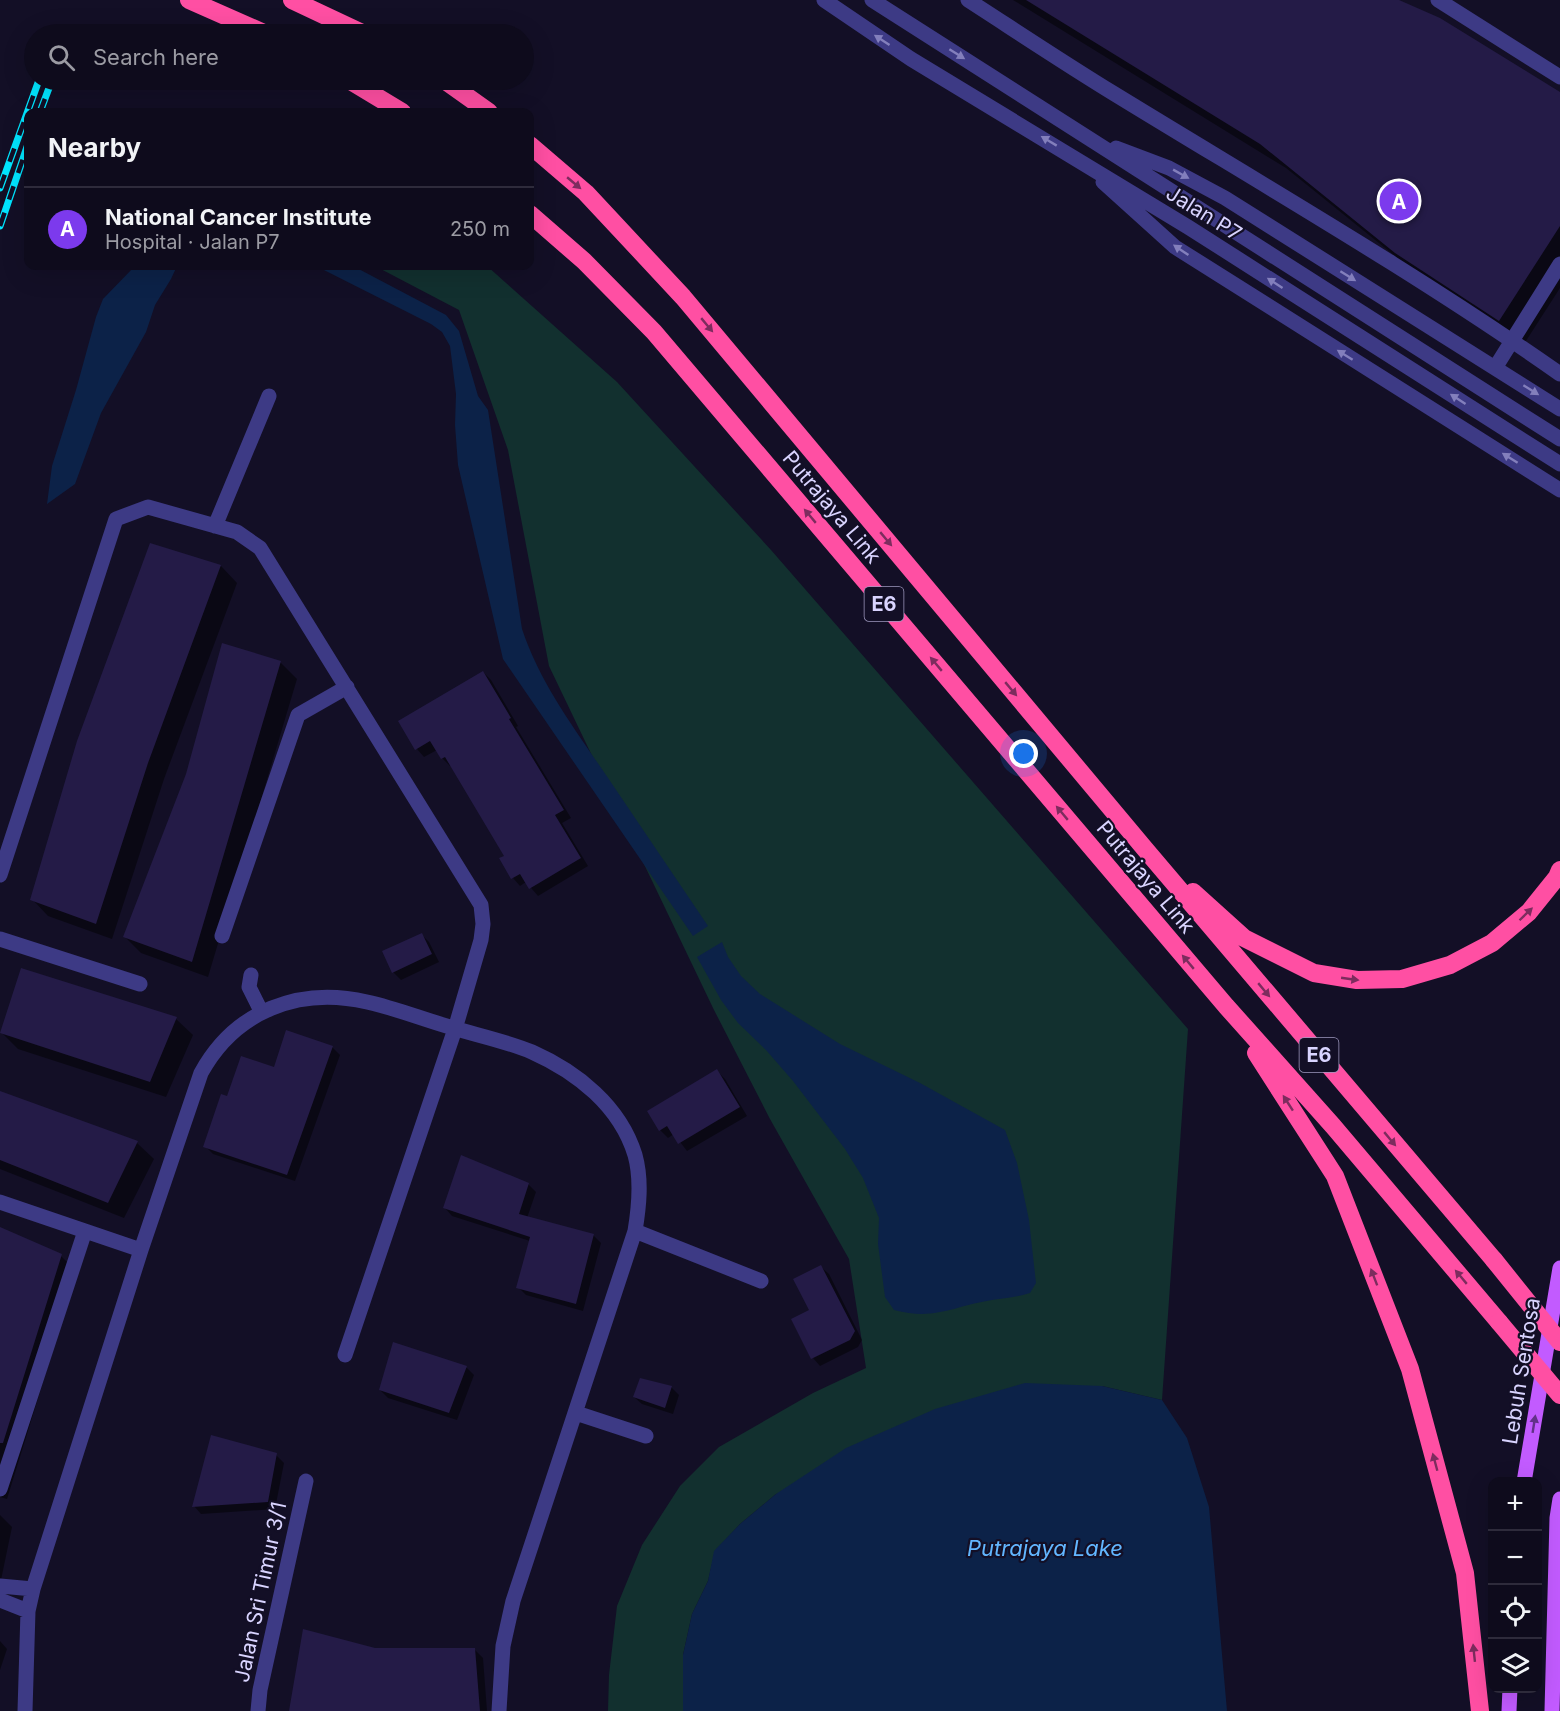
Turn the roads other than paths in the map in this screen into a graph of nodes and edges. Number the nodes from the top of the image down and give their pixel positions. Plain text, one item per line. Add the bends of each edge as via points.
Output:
1 (189, 0) edge
2 (292, 0) edge
3 (824, 0) edge
4 (872, 0) edge
5 (968, 0) edge
6 (1438, 0) edge
7 (243, 24) edge
8 (343, 24) edge
9 (1560, 77) edge
10 (366, 90) edge
11 (458, 90) edge
12 (395, 108) edge
13 (483, 108) edge
14 (1088, 137) junction
15 (534, 148) edge
16 (1075, 157) junction
17 (534, 218) edge
18 (1560, 264) edge
19 (1512, 340) junction
20 (1495, 368) junction
21 (1560, 374) edge
22 (269, 396) dead end
23 (1560, 409) edge
24 (1560, 439) edge
25 (1560, 464) edge
26 (1560, 490) edge
27 (215, 526) junction
28 (347, 687) junction
29 (1144, 849) junction
30 (1560, 870) edge
31 (0, 875) edge
32 (222, 936) dead end
33 (0, 939) edge
34 (251, 975) dead end
35 (140, 984) dead end
36 (1226, 1006) junction
37 (261, 1011) junction
38 (455, 1029) junction
39 (0, 1202) edge
40 (85, 1231) junction
41 (635, 1232) junction
42 (141, 1250) junction
43 (1560, 1268) edge
44 (761, 1281) dead end
45 (1560, 1342) edge
46 (345, 1355) dead end
47 (1560, 1395) edge
48 (576, 1413) junction
49 (646, 1436) dead end
50 (1525, 1477) edge
51 (306, 1481) dead end
52 (0, 1489) edge
53 (1560, 1499) edge
54 (0, 1586) edge
55 (33, 1589) junction
56 (0, 1600) edge
57 (28, 1611) junction
58 (1510, 1693) edge
59 (26, 1711) edge
60 (258, 1711) edge
61 (499, 1711) edge
62 (1480, 1711) edge
63 (1509, 1711) edge
64 (1552, 1711) edge

1 - 7 highway
2 - 8 highway
16 -> 3 street, Jalan P7 via 911,59
4 -> 14 street, Jalan P7
5 - 19 street
6 - 9 street
10 - 12 highway
11 - 13 highway
14 -> 20 street via 1169,168 1225,198
14 - 24 street, Jalan P7
15 -> 29 highway, Putrajaya Link / E6 via 586,193 683,297
25 -> 16 street, Jalan P7
26 -> 16 street via 1175,247
36 -> 17 highway, Putrajaya Link / E6 via 654,332
18 - 19 street
19 - 20 street
19 - 21 street
20 -> 23 street
22 - 27 street
27 - 28 street via 237,532 260,548
27 - 31 street via 148,507 116,519
28 - 32 street via 298,715
28 - 38 street via 481,905 481,940
29 -> 30 highway via 1244,938 1314,973 1357,981 1402,979 1450,965 1492,943 1529,912
29 -> 45 highway, E6, bridge
33 - 35 street
34 - 37 street via 249,987
47 -> 36 highway, E6, bridge via 1333,1126
62 -> 36 highway via 1465,1573 1410,1369 1335,1176
37 - 38 street via 300,1000 344,998
37 - 42 street via 225,1039 201,1073
38 - 41 street via 530,1051 563,1067 603,1101 635,1155 639,1184
38 - 46 street
39 - 40 street
40 - 42 street
40 - 52 street
41 - 44 street
41 - 48 street
42 - 55 street
50 -> 43 main road, Lebuh Sentosa
48 - 49 street
48 - 61 street via 513,1601 502,1646
51 - 60 street, Jalan Sri Timur 3/1
53 - 64 main road
54 - 55 street
55 - 57 street
56 - 57 street
57 - 59 street
58 - 63 main road

